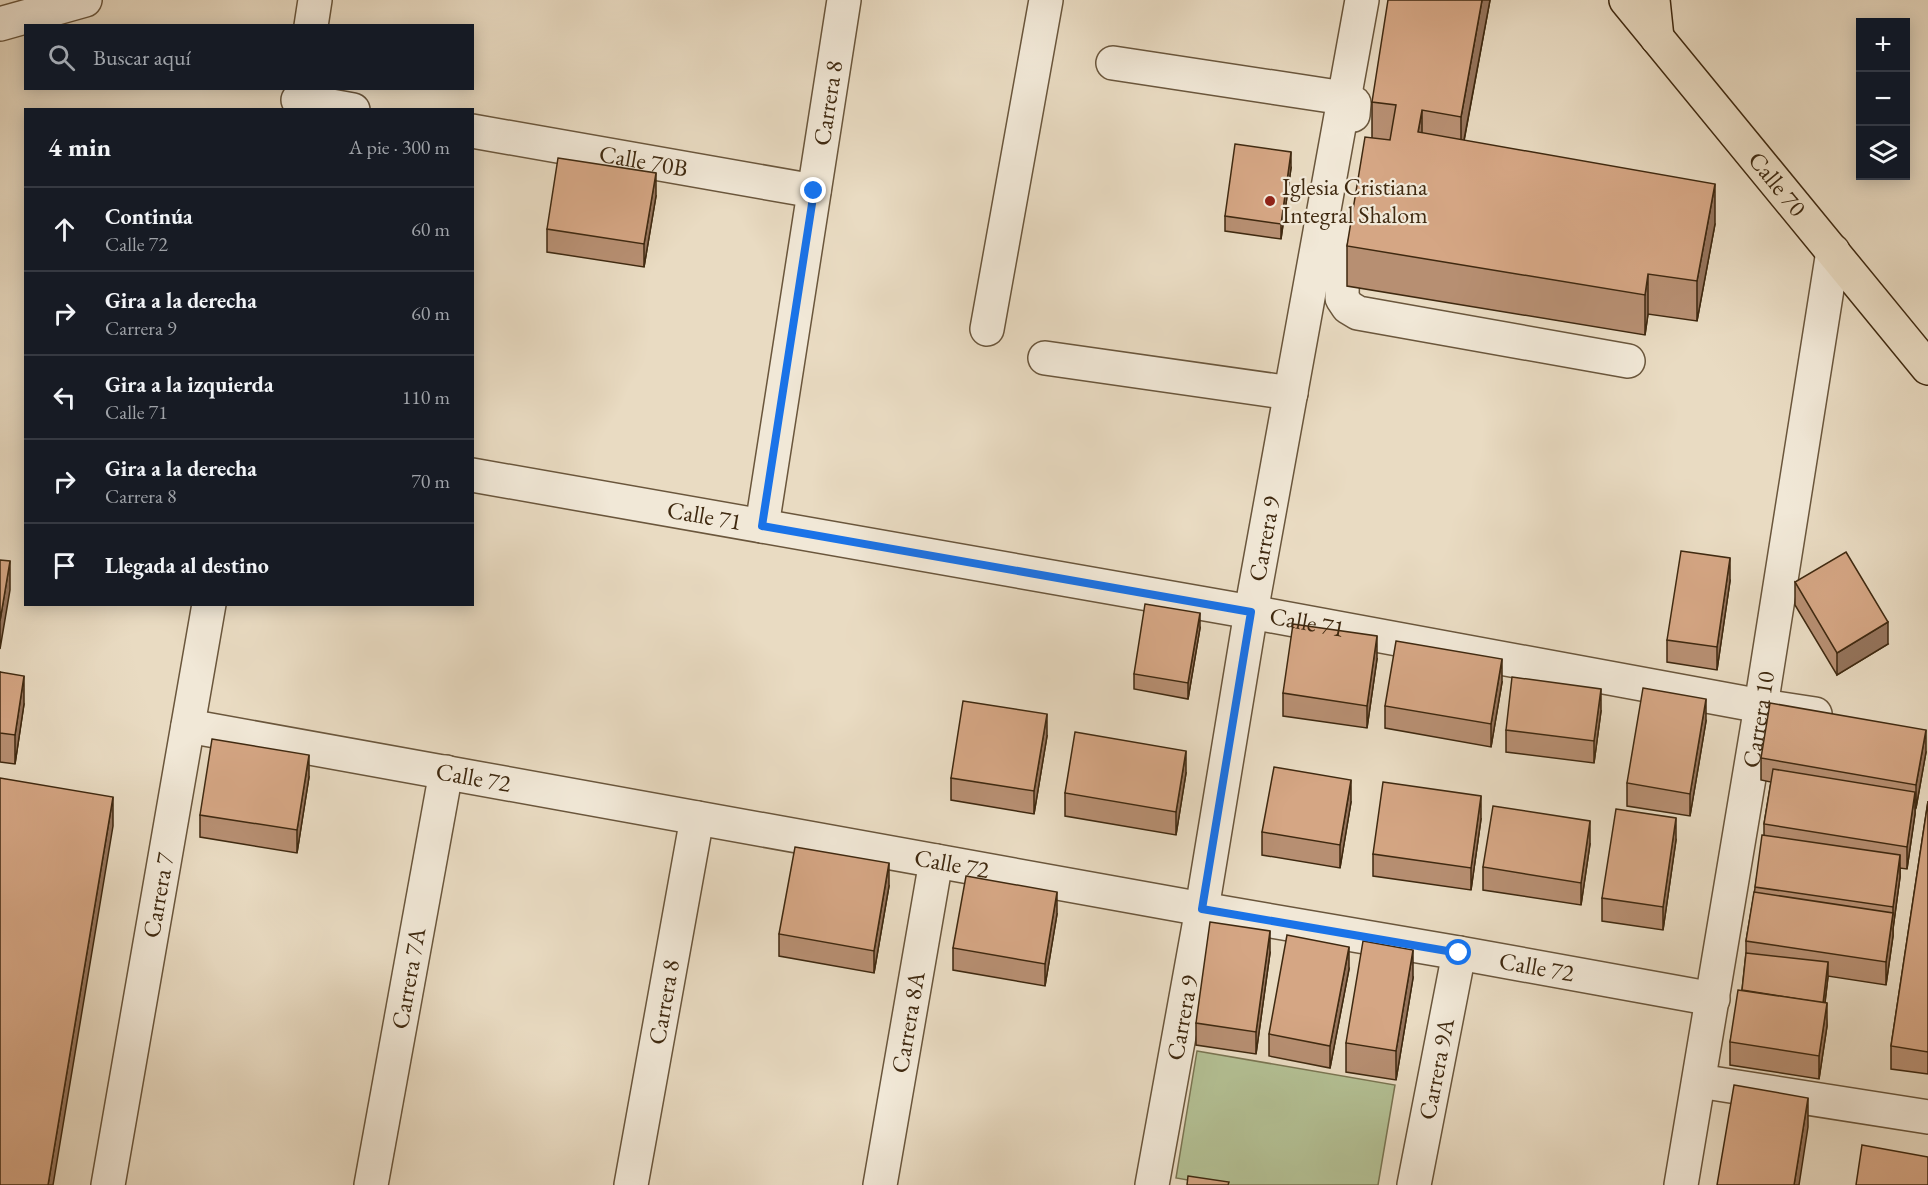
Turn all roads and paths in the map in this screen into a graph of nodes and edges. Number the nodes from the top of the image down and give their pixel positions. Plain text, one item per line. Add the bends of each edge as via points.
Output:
1 (85, 0) edge
2 (315, 0) edge
3 (844, 0) edge
4 (1046, 0) edge
5 (1362, 0) edge
6 (1626, 0) edge
7 (1653, 0) edge
8 (36, 8) edge
9 (0, 24) edge
10 (311, 24) edge
11 (1657, 38) junction
12 (1113, 63) dead end
13 (1344, 98) junction
14 (298, 99) edge
15 (343, 108) edge
16 (474, 131) edge
17 (814, 191) junction
18 (1340, 230) junction
19 (1833, 251) junction
20 (987, 329) dead end
21 (1045, 358) dead end
22 (1628, 361) dead end
23 (1928, 368) edge
24 (1291, 393) junction
25 (474, 475) edge
26 (762, 526) junction
27 (209, 606) edge
28 (1251, 612) junction
29 (1761, 706) junction
30 (1839, 718) edge
31 (188, 726) junction
32 (446, 772) junction
33 (697, 818) junction
34 (936, 861) junction
35 (1202, 909) junction
36 (1459, 953) junction
37 (1713, 999) junction
38 (1699, 1081) junction
39 (1928, 1117) edge
40 (108, 1185) edge
41 (371, 1185) edge
42 (631, 1185) edge
43 (880, 1185) edge
44 (1152, 1185) edge
45 (1414, 1185) edge
46 (1682, 1185) edge

1 - 8 street
2 - 10 street
3 - 17 street, Carrera 8
4 - 20 street
5 - 13 street, Carrera 9
6 - 11 main road, Calle 70
7 - 11 main road
8 - 9 street
11 - 19 main road, Calle 70
12 - 13 street
13 - 18 street, Carrera 9
14 - 15 street
16 - 17 street, Calle 70B
17 - 26 street, Carrera 8
18 - 22 street via 1342,298 1358,313
18 - 24 street, Carrera 9
19 - 23 main road, Calle 70
19 - 29 street, Carrera 10
21 - 24 street
24 - 28 street, Carrera 9
25 - 26 street, Calle 71
26 - 28 street, Calle 71
27 - 31 street, Carrera 7
28 - 29 street, Calle 71
28 - 35 street, Carrera 9
29 - 30 street, Calle 71
29 - 37 street, Carrera 10
31 - 32 street, Calle 72
31 - 40 street, Carrera 7
32 - 33 street, Calle 72
32 - 41 street, Carrera 7A
33 - 34 street, Calle 72
33 - 42 street, Carrera 8
34 - 35 street, Calle 72
34 - 43 street, Carrera 8A
35 - 36 street, Calle 72
35 - 44 street, Carrera 9
36 - 37 street, Calle 72
36 - 45 street, Carrera 9A
37 - 38 street, Carrera 10
38 - 39 street
38 - 46 street, Carrera 10

